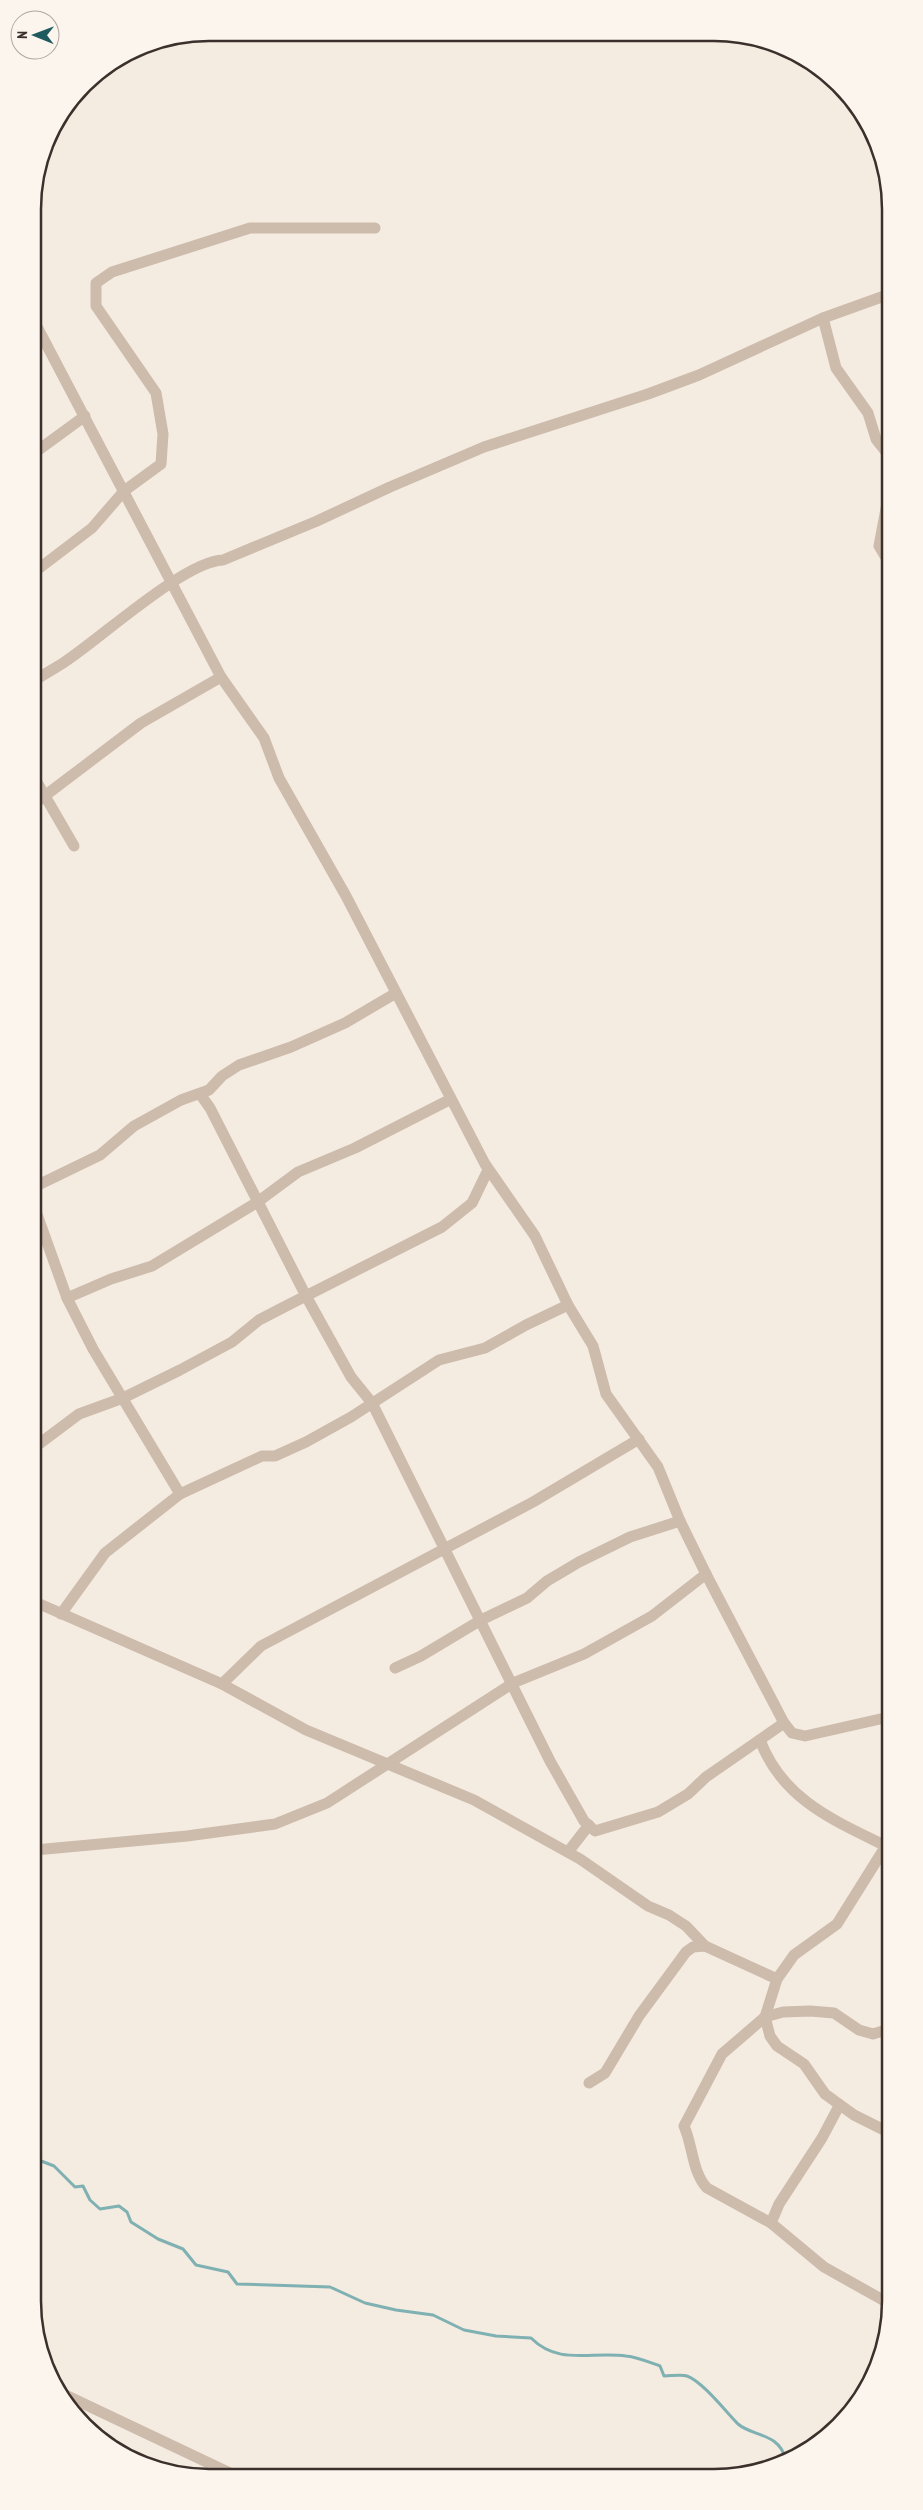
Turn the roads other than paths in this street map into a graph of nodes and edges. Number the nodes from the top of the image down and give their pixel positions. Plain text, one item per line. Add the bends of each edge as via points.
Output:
1 (375, 228) dead end
2 (882, 297) edge
3 (823, 318) junction
4 (42, 336) edge
5 (85, 416) junction
6 (882, 446) edge
7 (42, 448) edge
8 (124, 492) junction
9 (882, 531) edge
10 (882, 551) edge
11 (42, 567) edge
12 (172, 582) junction
13 (42, 676) edge
14 (222, 677) junction
15 (42, 788) edge
16 (46, 795) junction
17 (42, 798) edge
18 (74, 846) dead end
19 (396, 993) junction
20 (200, 1094) junction
21 (451, 1099) junction
22 (488, 1170) junction
23 (42, 1183) edge
24 (256, 1203) junction
25 (42, 1227) edge
26 (306, 1296) junction
27 (67, 1298) junction
28 (568, 1305) junction
29 (123, 1398) junction
30 (372, 1403) junction
31 (639, 1439) junction
32 (41, 1442) edge
33 (180, 1494) junction
34 (680, 1521) junction
35 (445, 1549) junction
36 (706, 1574) junction
37 (41, 1605) edge
38 (61, 1614) junction
39 (481, 1620) junction
40 (395, 1668) dead end
41 (513, 1683) junction
42 (222, 1684) junction
43 (881, 1719) edge
44 (784, 1724) junction
45 (760, 1740) junction
46 (386, 1764) junction
47 (589, 1825) junction
48 (881, 1841) edge
49 (41, 1849) edge
50 (568, 1852) junction
51 (881, 1855) edge
52 (705, 1946) junction
53 (777, 1979) junction
54 (765, 2017) junction
55 (881, 2031) edge
56 (589, 2083) dead end
57 (839, 2106) junction
58 (881, 2129) edge
59 (772, 2223) junction
60 (881, 2299) edge
61 (73, 2399) edge
62 (221, 2469) edge

1 - 8 street via 250,228 112,272 96,283 96,306 156,393 163,434 161,464
2 - 3 street
3 - 6 street via 836,368 868,413 876,439
3 - 12 street via 690,378 603,410 484,447 300,529 223,560 215,560
4 - 5 street
5 - 7 street
5 - 8 street
8 - 11 street via 92,528
8 - 12 street
9 - 10 street via 879,546
12 - 13 street
12 - 14 street
14 - 16 street via 141,724
14 - 19 street via 264,738 279,778
15 - 16 street
16 - 17 street
16 - 18 street
19 - 20 street via 345,1023 239,1065
19 - 21 street
20 - 23 street via 181,1100 134,1126 100,1155
20 - 24 street
21 - 22 street
21 - 24 street via 356,1148 298,1172
22 - 26 street via 472,1203 442,1228
22 - 28 street via 535,1236
24 - 26 street
24 - 27 street via 152,1266
25 - 27 street
26 - 29 street via 259,1320 232,1342
26 - 30 street via 352,1377
27 - 29 street
28 - 30 street via 485,1348 439,1360
28 - 31 street via 593,1346 606,1394
29 - 32 street via 79,1414
29 - 33 street
30 - 33 street via 306,1442 276,1456 262,1456
30 - 35 street
31 - 34 street via 658,1466
31 - 35 street via 533,1502
33 - 38 street via 105,1553
34 - 36 street
34 - 39 street via 630,1537 579,1562 547,1581 527,1598
35 - 39 street
35 - 42 street via 262,1646
36 - 41 street via 652,1616 584,1654
36 - 44 street
37 - 38 street
38 - 42 street
39 - 40 street
39 - 41 street
41 - 46 street
41 - 47 street via 550,1761
42 - 46 street via 306,1730
43 - 44 street via 805,1736 792,1734
44 - 45 street
45 - 47 street via 706,1777 688,1794 658,1812 595,1830
45 - 48 street via 767,1759 793,1793 842,1825
46 - 49 street via 327,1803 274,1824
46 - 50 street via 474,1800
47 - 50 street
50 - 52 street via 648,1906 686,1926
51 - 53 street via 837,1924 794,1955
52 - 53 street
52 - 56 street via 693,1947 686,1952 639,2016 605,2073
53 - 54 street
54 - 55 street via 783,2012 834,2013 859,2030 873,2034
54 - 57 street via 770,2036 778,2046 804,2064 819,2087
54 - 59 street via 722,2054 684,2126 700,2181
57 - 58 street
57 - 59 street
59 - 60 street via 824,2267
61 - 62 street

